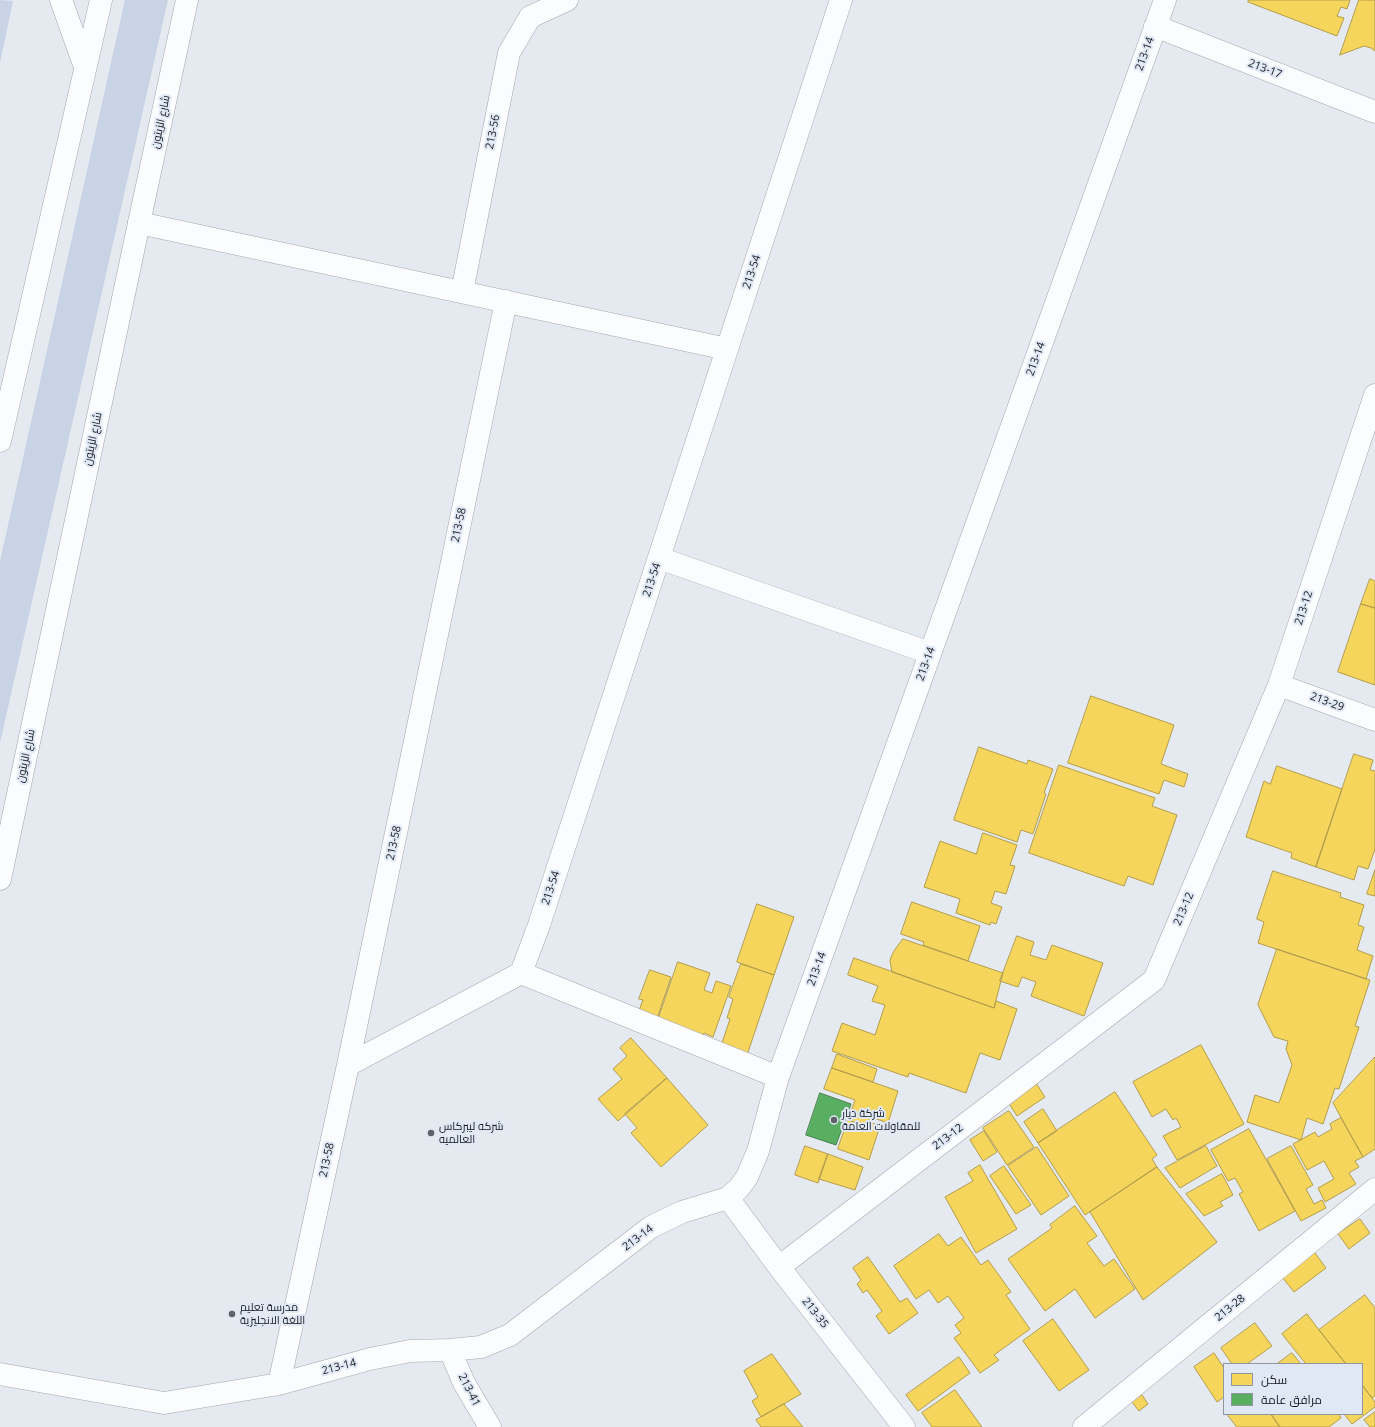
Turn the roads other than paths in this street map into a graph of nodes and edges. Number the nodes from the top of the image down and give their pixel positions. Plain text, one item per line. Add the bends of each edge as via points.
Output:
1 (61, 0) edge
2 (101, 0) edge
3 (187, 0) edge
4 (567, 0) edge
5 (841, 0) edge
6 (1165, 0) edge
7 (1155, 26) junction
8 (85, 67) junction
9 (1375, 112) edge
10 (139, 223) junction
11 (462, 292) junction
12 (506, 301) junction
13 (727, 349) junction
14 (1375, 394) edge
15 (0, 441) edge
16 (659, 558) junction
17 (930, 653) junction
18 (1279, 685) junction
19 (1375, 720) edge
20 (0, 879) edge
21 (521, 974) junction
22 (348, 1064) junction
23 (778, 1077) junction
24 (1375, 1189) edge
25 (728, 1198) junction
26 (779, 1267) junction
27 (450, 1350) junction
28 (0, 1374) edge
29 (279, 1384) junction
30 (490, 1427) edge
31 (904, 1427) edge
32 (1084, 1427) edge

1 - 8 main road
2 - 8 main road
3 - 10 main road, شارع الزيتون
4 - 11 main road, 213-56 via 530,17 509,53
5 - 13 main road, 213-54
6 - 7 main road, 213-14
7 - 9 main road, 213-17
7 - 17 main road, 213-14
8 - 15 main road
10 - 11 main road
10 - 20 main road, شارع الزيتون
11 - 12 main road
12 - 13 main road
12 - 22 main road, 213-58
13 - 16 main road, 213-54
14 - 18 main road, 213-12
16 - 17 main road
16 - 21 main road, 213-54
17 - 23 main road, 213-14
18 - 19 main road, 213-29
18 - 26 main road, 213-12 via 1154,980
21 - 22 main road
21 - 23 main road
22 - 29 main road, 213-58
23 - 25 main road, 213-14 via 758,1151 747,1177
24 - 32 main road, 213-28
25 - 26 main road, 213-35
25 - 27 main road, 213-14 via 682,1212 651,1227 510,1335 482,1347
26 - 31 main road, 213-35
27 - 29 main road, 213-14 via 410,1351 370,1359
27 - 30 main road, 213-41 via 464,1383
28 - 29 main road, 213-14 via 164,1403

